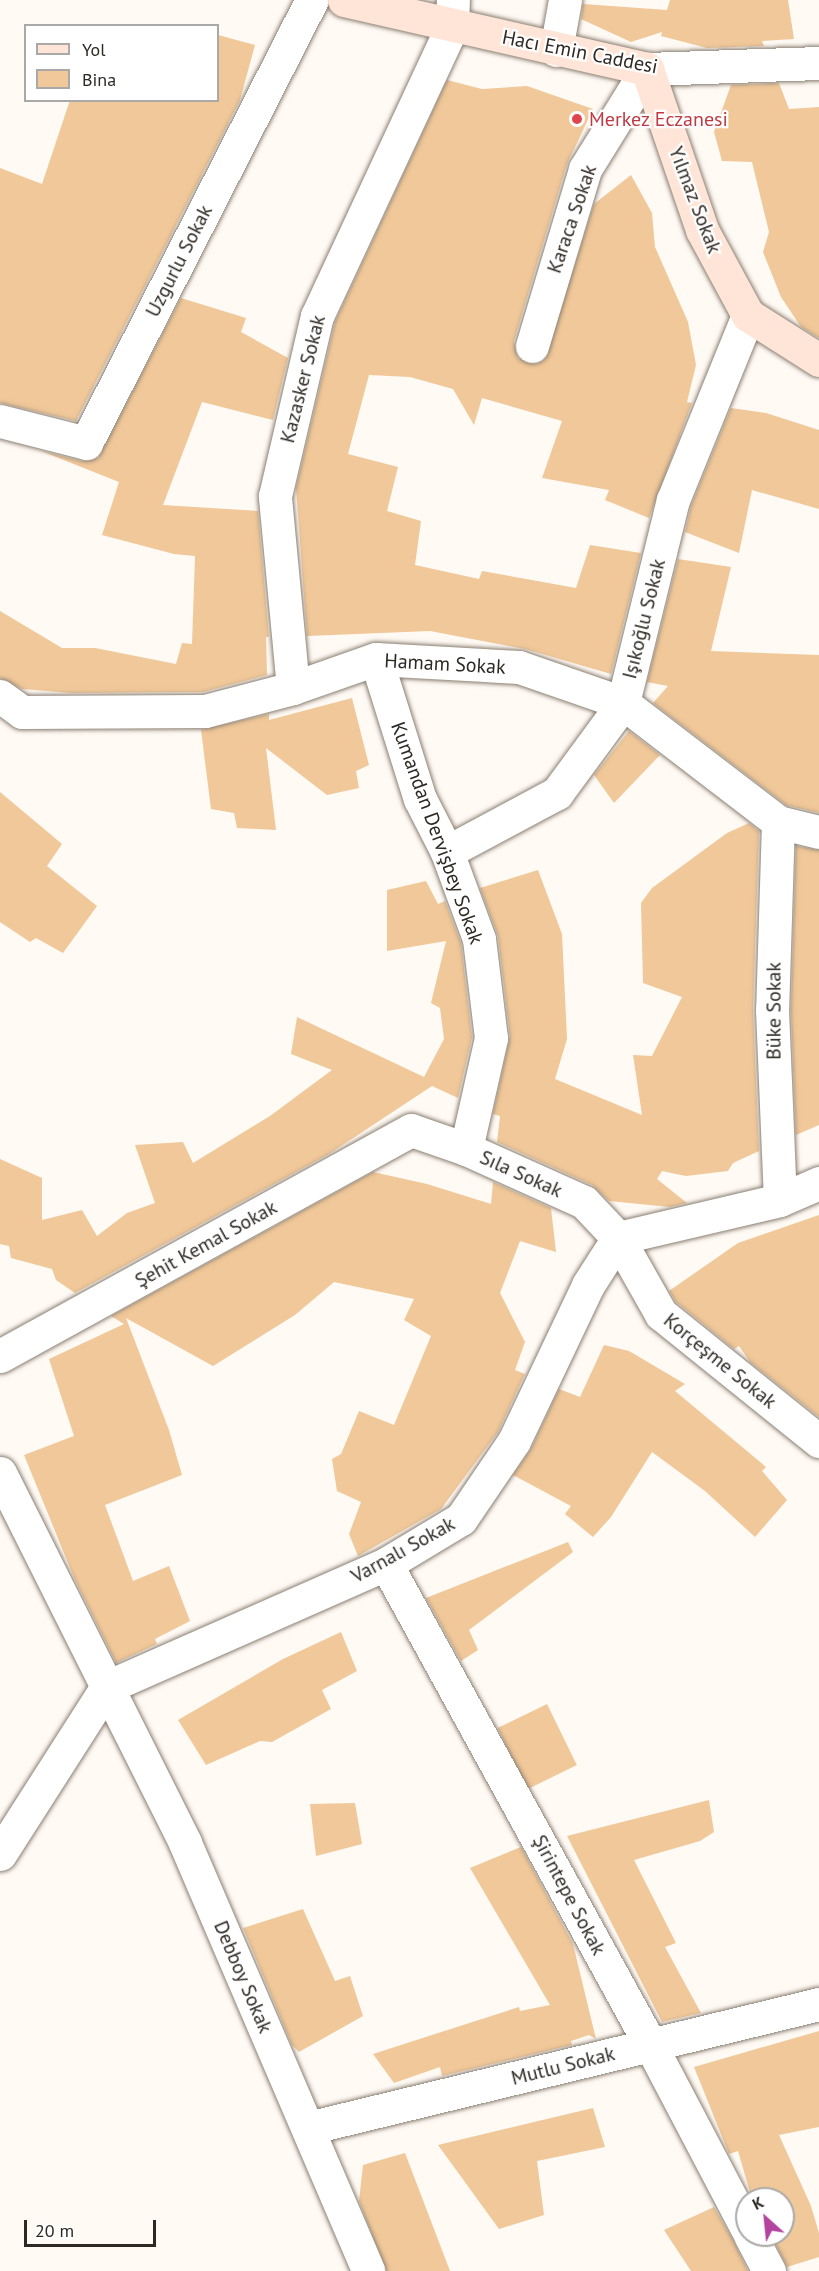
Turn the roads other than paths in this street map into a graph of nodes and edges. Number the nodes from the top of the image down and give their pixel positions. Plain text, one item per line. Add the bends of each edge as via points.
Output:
1 (312, 0) edge
2 (345, 0) edge
3 (565, 0) edge
4 (452, 13) edge
5 (556, 50) junction
6 (819, 63) edge
7 (647, 69) junction
8 (748, 315) junction
9 (532, 346) dead end
10 (819, 360) edge
11 (0, 421) edge
12 (376, 659) junction
13 (292, 688) junction
14 (0, 696) edge
15 (623, 703) junction
16 (778, 822) junction
17 (819, 832) edge
18 (447, 852) junction
19 (411, 1130) joint
20 (466, 1149) junction
21 (819, 1183) edge
22 (780, 1200) junction
23 (618, 1238) junction
24 (0, 1356) edge
25 (819, 1442) edge
26 (0, 1473) edge
27 (386, 1564) junction
28 (107, 1687) junction
29 (0, 1854) edge
30 (819, 2004) edge
31 (650, 2044) junction
32 (308, 2128) junction
33 (735, 2206) edge
34 (756, 2247) edge
35 (368, 2271) edge
36 (769, 2271) edge

1 - 11 street, Uzgurlu Sokak via 86,443
2 - 4 main road, Hacı Emin Caddesi
3 - 5 street
4 - 5 main road, Hacı Emin Caddesi
4 - 13 street, Kazasker Sokak via 317,316 274,496
5 - 7 main road, Hacı Emin Caddesi
6 - 7 street, Hacı Emin Caddesi
7 - 8 main road, Yılmaz Sokak via 702,230
7 - 9 street, Karaca Sokak via 585,169
8 - 10 main road, Yılmaz Sokak
8 - 15 street, Işıkoğlu Sokak via 673,500
12 - 13 street, Hamam Sokak
12 - 15 street, Hamam Sokak via 519,667
12 - 18 street, Kumandan Dervişbey Sokak via 420,799
13 - 14 street, Hamam Sokak via 205,711 22,712
15 - 16 street, Hamam Sokak
15 - 18 street, Işıkoğlu Sokak via 557,793
16 - 17 street, Hamam Sokak
16 - 22 street, Büke Sokak via 772,1010
18 - 20 street, Kumandan Dervişbey Sokak via 479,939 491,1038
19 - 20 street, Sıla Sokak
19 - 24 street, Şehit Kemal Sokak
20 - 23 street, Sıla Sokak via 584,1202
21 - 22 street
22 - 23 street
23 - 25 street, Korçeşme Sokak via 661,1314
23 - 27 street, Varnalı Sokak via 588,1286 514,1441 461,1519
26 - 28 street
27 - 28 street, Varnalı Sokak
27 - 31 street, Şirintepe Sokak
28 - 29 street
28 - 32 street, Debboy Sokak via 185,1843
30 - 31 street, Mutlu Sokak
31 - 32 street, Mutlu Sokak
31 - 33 street, Şirintepe Sokak
32 - 35 street, Debboy Sokak
34 - 36 street

